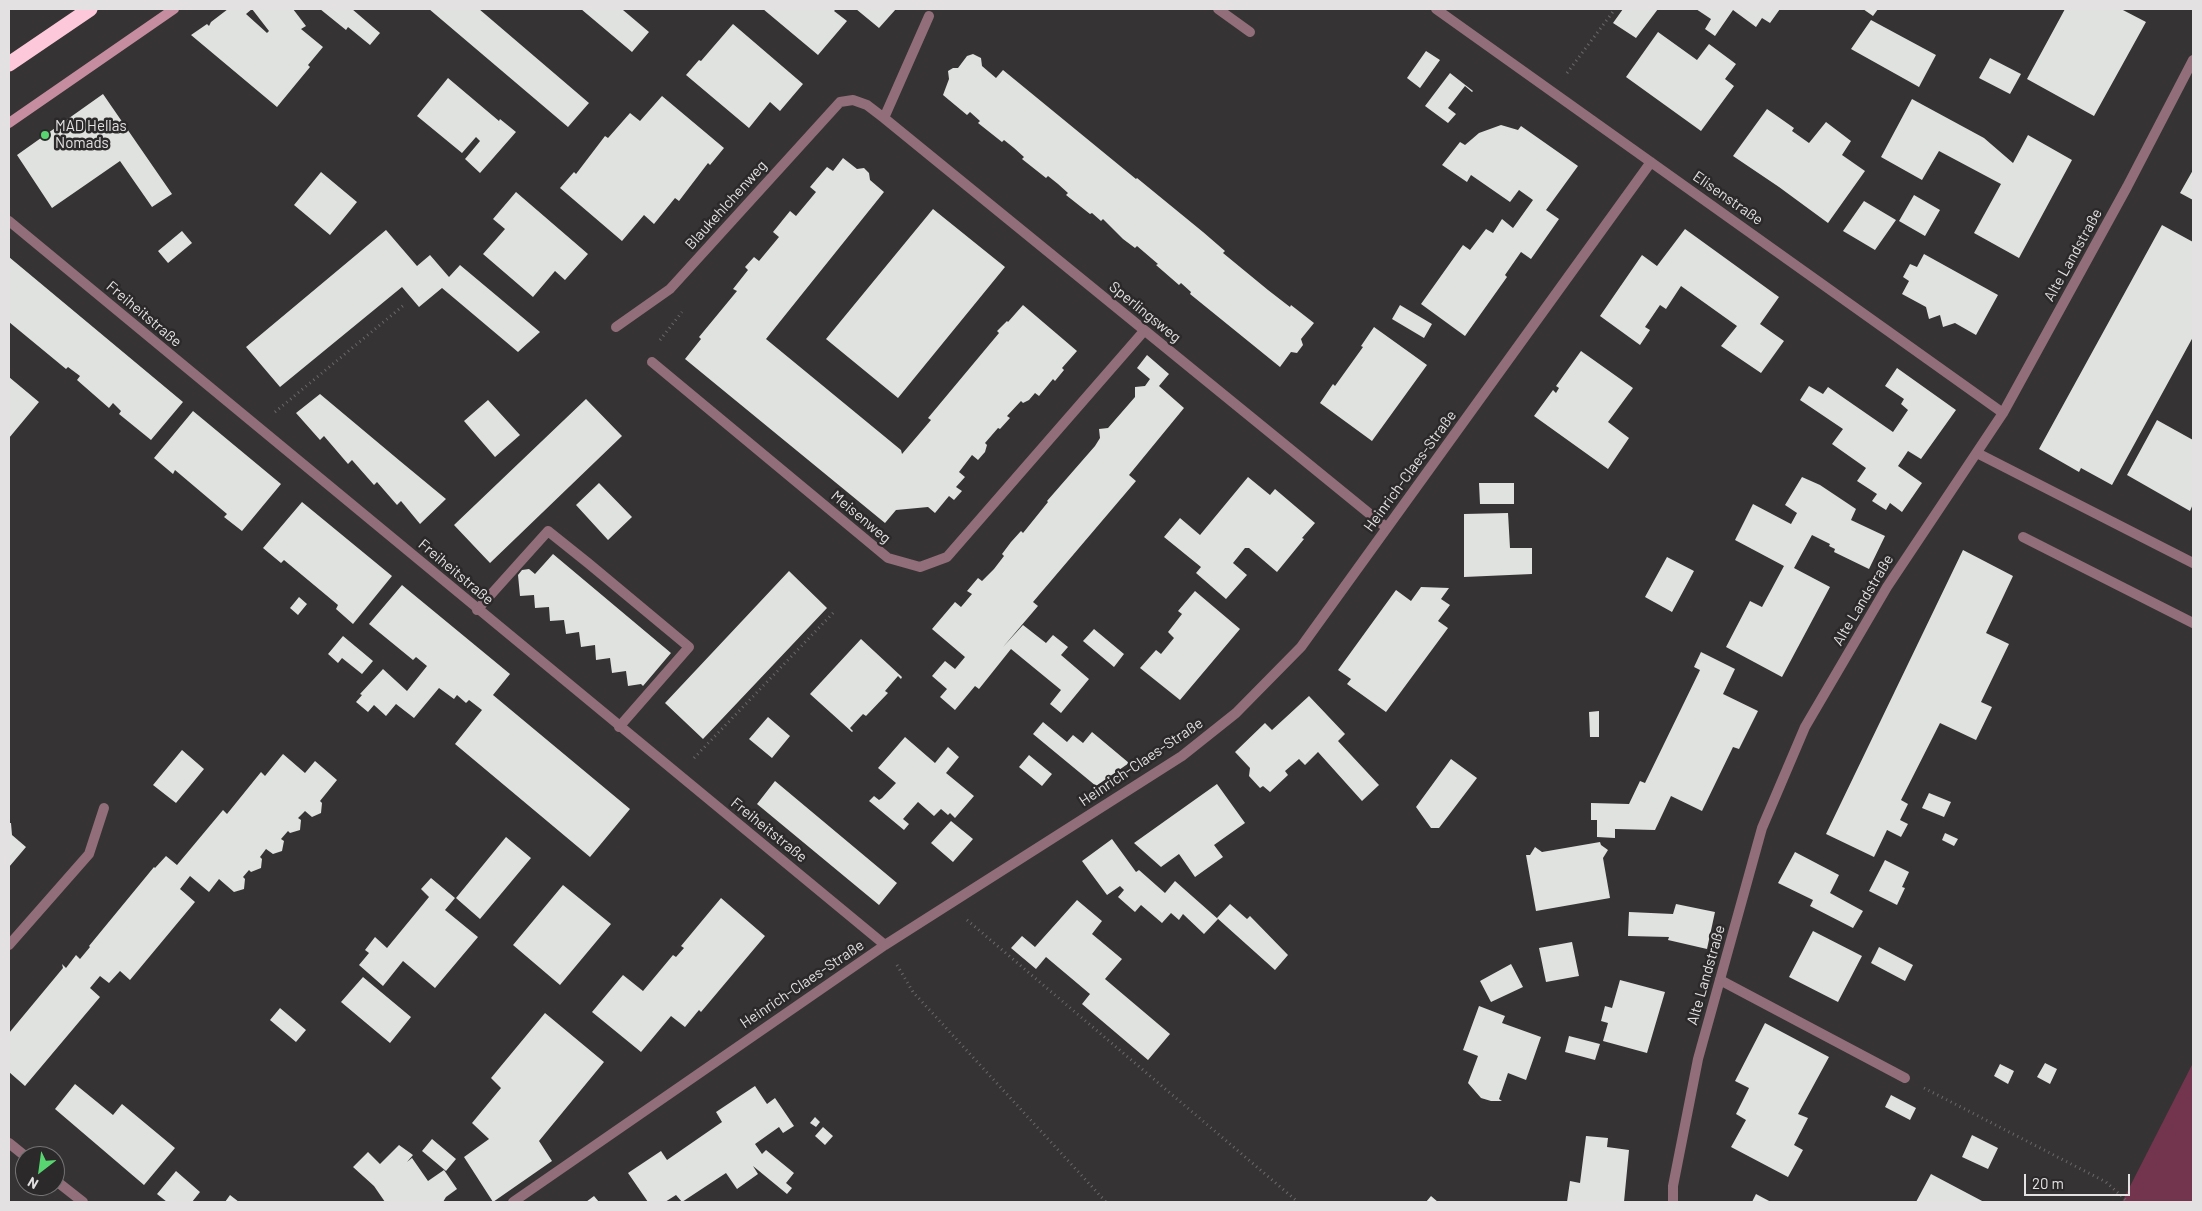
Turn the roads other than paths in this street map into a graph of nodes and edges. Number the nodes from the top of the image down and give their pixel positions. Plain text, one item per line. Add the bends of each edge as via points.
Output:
1 (90, 9) edge
2 (174, 9) edge
3 (1218, 9) edge
4 (1436, 9) edge
5 (929, 16) dead end
6 (1250, 32) dead end
7 (2193, 60) edge
8 (9, 64) edge
9 (853, 100) joint
10 (884, 118) junction
11 (9, 123) edge
12 (1651, 162) junction
13 (9, 222) edge
14 (616, 326) dead end
15 (1144, 330) junction
16 (652, 362) road end
17 (2002, 413) junction
18 (1977, 453) junction
19 (1387, 528) junction
20 (2023, 537) dead end
21 (2193, 564) edge
22 (477, 610) junction
23 (2193, 623) edge
24 (619, 727) junction
25 (104, 808) dead end
26 (9, 945) edge
27 (885, 945) junction
28 (1720, 980) junction
29 (1904, 1078) road end
30 (65, 1188) edge
31 (83, 1202) edge
32 (513, 1202) edge
33 (1673, 1202) edge

1 - 8 highway
2 - 11 main road
3 - 6 street
4 - 12 street, Elisenstraße
5 - 10 street
7 - 17 street, Alte Landstraße
9 - 10 street, Sperlingsweg via 867,105
9 - 14 street, Blaukehlchenweg via 840,102 670,290
10 - 15 street, Sperlingsweg
12 - 17 street, Elisenstraße
12 - 19 street, Heinrich-Claes-Straße
13 - 22 street, Freiheitstraße
15 - 16 street, Meisenweg via 947,557 920,567 888,558
15 - 19 street, Sperlingsweg
17 - 18 street, Alte Landstraße
18 - 21 street
18 - 28 street, Alte Landstraße via 1887,587 1805,727 1762,828
19 - 27 street, Heinrich-Claes-Straße via 1301,648 1236,713 1182,756
20 - 23 street
22 - 24 street, Freiheitstraße
22 - 24 street via 548,531 588,563 688,647
24 - 27 street, Freiheitstraße
25 - 26 street via 89,854
27 - 32 street, Heinrich-Claes-Straße
28 - 29 street
28 - 33 street, Alte Landstraße via 1698,1059 1673,1186
30 - 31 street

